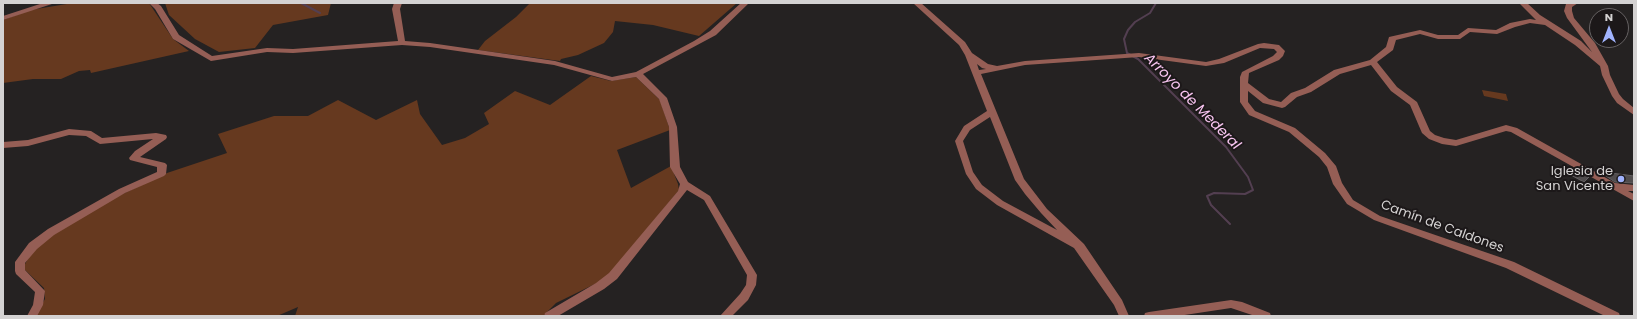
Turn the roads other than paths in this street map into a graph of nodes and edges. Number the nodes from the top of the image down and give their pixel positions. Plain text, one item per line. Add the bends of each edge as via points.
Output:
1 (51, 3) edge
2 (153, 3) edge
3 (398, 3) edge
4 (745, 3) edge
5 (917, 3) edge
6 (1523, 3) edge
7 (1574, 3) edge
8 (1531, 12) junction
9 (3, 18) edge
10 (1530, 21) junction
11 (1545, 23) junction
12 (402, 43) junction
13 (969, 55) junction
14 (1373, 62) junction
15 (985, 66) junction
16 (1604, 66) junction
17 (1005, 68) junction
18 (976, 71) junction
19 (638, 74) junction
20 (1245, 85) junction
21 (991, 112) junction
22 (1634, 112) edge
23 (3, 146) edge
24 (684, 184) junction
25 (1615, 186) junction
26 (1634, 188) edge
27 (1634, 198) edge
28 (1080, 247) junction
29 (32, 316) edge
30 (549, 316) edge
31 (725, 316) edge
32 (1124, 316) edge
33 (1149, 316) edge
34 (1266, 316) edge
35 (1615, 316) edge

1 - 9 street
2 - 12 street via 176,37 211,59 267,50 293,51
3 - 12 street via 396,9
4 - 19 street via 712,33
5 - 13 street via 962,44
6 - 8 street
7 - 16 street via 1568,12
8 - 10 street
8 - 11 street
10 - 11 street
10 - 14 street via 1513,24 1497,32 1468,30 1460,37 1414,33 1392,39 1390,48
11 - 16 street via 1573,40
12 - 19 street via 555,63 612,80
13 - 15 street, Camín de Caldones
13 - 18 street
14 - 20 street via 1337,72 1308,90 1294,95 1282,105 1266,101
14 - 25 street via 1394,89 1414,104 1426,133 1432,137 1456,142 1506,128 1514,130
15 - 17 street, Camín de Caldones
15 - 18 street
16 - 22 street via 1615,94
17 - 18 street, Camín de Caldones
17 - 20 street, Camín de Caldones via 1025,63 1139,55 1206,64 1264,45 1276,47 1281,51 1276,58 1246,72
18 - 21 street
19 - 24 street via 662,98 665,105 673,127 675,167
20 - 35 street, Camín de Caldones via 1244,102 1247,108 1252,113 1281,124 1305,139 1331,166 1344,194 1364,212 1510,265
21 - 28 street via 1010,158 1028,192
21 - 28 street via 967,128 959,141 969,172 979,187 1000,203
23 - 29 street via 28,143 69,132 88,133 100,141 163,137 138,152 133,158 162,165 161,174 122,191 51,232 33,246 20,262 20,271 40,291 38,305
24 - 30 street via 682,192 613,276
24 - 31 street via 706,198 752,275 751,285 744,297
25 - 26 street
25 - 27 street
28 - 32 street
33 - 34 street via 1231,304

